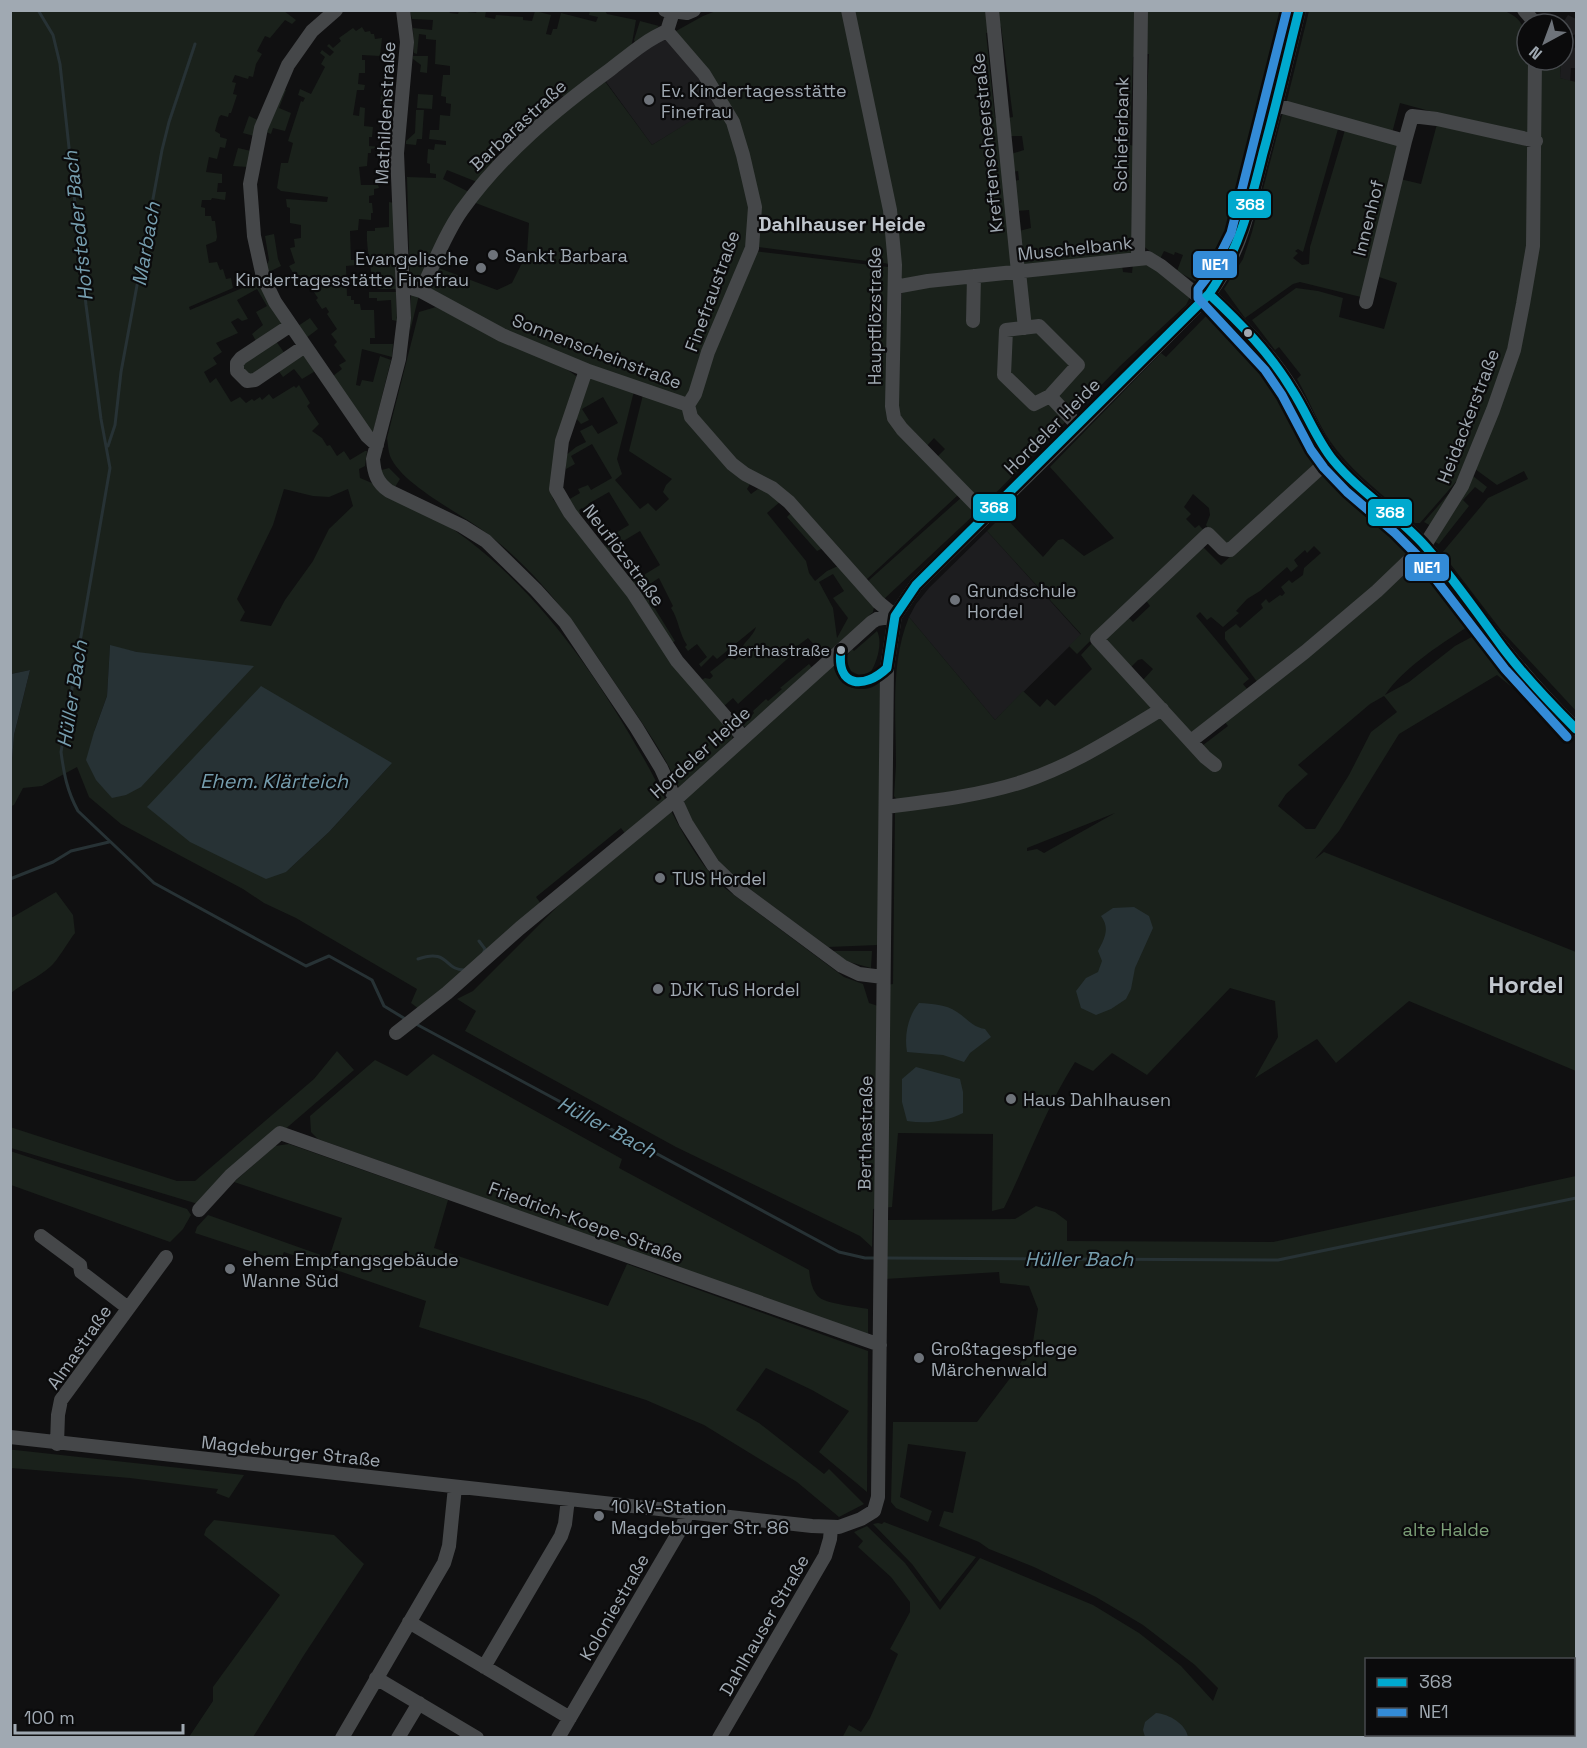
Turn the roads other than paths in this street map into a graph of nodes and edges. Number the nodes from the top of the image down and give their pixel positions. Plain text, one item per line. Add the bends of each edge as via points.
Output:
1 (336, 10) edge
2 (403, 10) edge
3 (694, 10) edge
4 (848, 10) edge
5 (992, 10) edge
6 (1142, 10) edge
7 (1299, 10) edge
8 (669, 11) edge
9 (667, 31) junction
10 (1535, 72) edge
11 (1276, 105) junction
12 (1405, 141) junction
13 (1536, 141) junction
14 (1138, 259) junction
15 (1018, 272) junction
16 (974, 276) junction
17 (895, 287) junction
18 (403, 289) junction
19 (421, 291) junction
20 (1206, 297) junction
21 (1366, 302) dead end
22 (973, 321) dead end
23 (291, 325) junction
24 (1025, 328) junction
25 (305, 346) junction
26 (586, 370) junction
27 (1050, 396) junction
28 (688, 405) junction
29 (1078, 426) junction
30 (377, 445) junction
31 (1331, 458) junction
32 (987, 516) junction
33 (1425, 545) junction
34 (895, 616) junction
35 (1162, 709) junction
36 (1576, 729) edge
37 (743, 737) junction
38 (1191, 741) junction
39 (1215, 765) dead end
40 (675, 800) junction
41 (886, 807) junction
42 (883, 977) junction
43 (396, 1033) dead end
44 (200, 1210) dead end
45 (41, 1236) dead end
46 (166, 1257) dead end
47 (128, 1308) junction
48 (880, 1345) junction
49 (10, 1437) edge
50 (57, 1444) junction
51 (455, 1487) junction
52 (568, 1499) junction
53 (687, 1513) junction
54 (847, 1525) joint
55 (831, 1528) junction
56 (409, 1622) junction
57 (484, 1667) junction
58 (376, 1678) junction
59 (419, 1703) junction
60 (570, 1718) junction
61 (342, 1737) edge
62 (398, 1737) edge
63 (477, 1737) edge
64 (558, 1737) edge
65 (719, 1737) edge

1 - 23 street via 312,31 288,64 261,128 250,184 262,277
2 - 18 street, Mathildenstraße via 407,42 397,153
3 - 8 street
4 - 17 street, Hauptflözstraße via 890,210
5 - 15 street, Kreftenscheerstraße
6 - 14 street, Schieferbank
7 - 11 street, Hordeler Heide
8 - 9 street
9 - 19 street, Barbarastraße via 580,91 503,160 461,212
9 - 28 street, Finefraustraße via 704,74 733,122 755,207 752,248
10 - 13 street, Heidackerstraße
11 - 12 street
11 - 20 street, Hordeler Heide via 1242,237
12 - 13 street, Innenhof via 1412,116
12 - 21 street, Innenhof
13 - 33 street, Heidackerstraße via 1533,246 1514,350 1466,478
14 - 15 street, Muschelbank
14 - 20 street, Muschelbank via 1148,258
15 - 16 street, Muschelbank
15 - 24 street, Kreftenscheerstraße
16 - 17 street, Muschelbank
16 - 22 street
17 - 32 street, Hauptflözstraße via 894,418
18 - 19 street
18 - 30 street via 401,347
19 - 26 street, Sonnenscheinstraße via 502,335
20 - 29 street, Hordeler Heide
20 - 31 street, Muschelbank via 1242,324 1269,356
23 - 25 street
23 - 25 street via 241,358 238,373 247,381 255,380
24 - 27 street via 1039,326 1078,365
24 - 27 street via 1006,330 1004,375 1034,404
25 - 30 street
26 - 28 street, Sonnenscheinstraße
26 - 37 street, Neuflözstraße via 562,441 556,489 570,513 633,593 677,662
27 - 29 street
28 - 34 street, Sonnenscheinstraße via 691,417 732,464 789,502
29 - 32 street, Hordeler Heide
30 - 40 street via 374,472 381,486 478,536 505,558 564,622 655,757
31 - 33 street, Muschelbank
31 - 35 street via 1230,550 1223,549 1208,534 1097,639
32 - 34 street, Hordeler Heide via 916,585
33 - 36 street, Muschelbank via 1496,639
33 - 38 street, Heidackerstraße via 1333,629
34 - 37 street, Hordeler Heide via 872,622
34 - 41 street, Berthastraße via 887,668
35 - 38 street
35 - 41 street via 1076,759 1024,781 967,796
37 - 40 street, Hordeler Heide
38 - 39 street
40 - 42 street via 713,865 738,889 842,966 860,974
40 - 43 street, Hordeler Heide
41 - 42 street, Berthastraße
42 - 48 street, Berthastraße
44 - 48 street, Friedrich-Koepe-Straße via 231,1175 280,1133
45 - 47 street, Almastraße
46 - 47 street, Almastraße
47 - 50 street, Almastraße via 61,1400
48 - 54 street, Berthastraße via 878,1497 874,1511
49 - 50 street, Magdeburger Straße
50 - 51 street, Magdeburger Straße
51 - 52 street, Magdeburger Straße
51 - 56 street via 447,1555
52 - 53 street, Magdeburger Straße
52 - 57 street via 561,1536
53 - 55 street, Magdeburger Straße
53 - 60 street, Koloniestraße
54 - 55 street, Magdeburger Straße
55 - 65 street, Dahlhauser Straße via 825,1556
56 - 57 street
56 - 58 street
57 - 60 street
58 - 59 street
58 - 61 street
59 - 62 street
59 - 63 street
60 - 64 street, Koloniestraße

